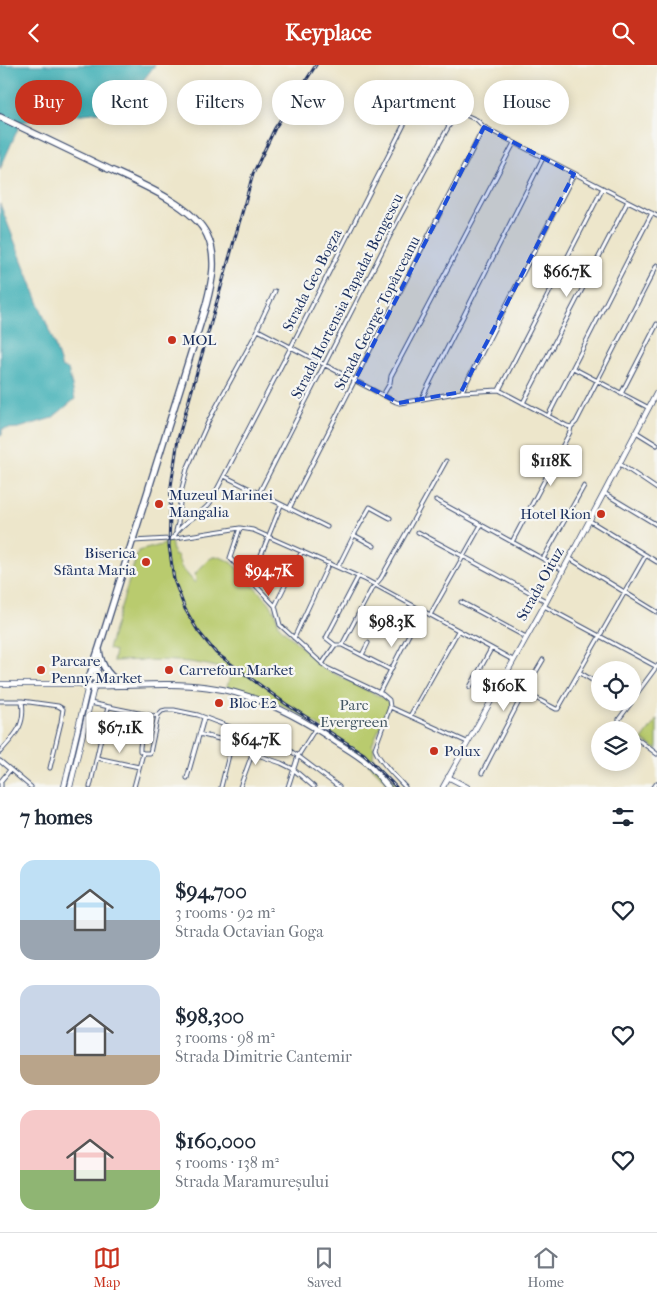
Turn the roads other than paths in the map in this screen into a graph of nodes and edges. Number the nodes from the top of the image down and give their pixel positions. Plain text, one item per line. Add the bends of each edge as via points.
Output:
1 (0, 117) edge
2 (474, 119) edge
3 (404, 125) edge
4 (449, 125) edge
5 (484, 127) junction
6 (514, 143) junction
7 (543, 158) junction
8 (574, 174) junction
9 (603, 188) junction
10 (628, 201) junction
11 (652, 213) junction
12 (657, 216) edge
13 (657, 265) edge
14 (275, 291) dead end
15 (657, 325) edge
16 (258, 330) junction
17 (291, 347) junction
18 (325, 365) junction
19 (573, 369) junction
20 (355, 380) junction
21 (596, 381) junction
22 (499, 390) junction
23 (461, 392) junction
24 (657, 392) edge
25 (621, 394) junction
26 (383, 395) junction
27 (422, 399) junction
28 (523, 403) junction
29 (650, 405) junction
30 (657, 406) edge
31 (548, 416) junction
32 (571, 427) junction
33 (636, 432) junction
34 (657, 445) edge
35 (446, 461) dead end
36 (620, 464) junction
37 (224, 476) junction
38 (584, 486) dead end
39 (657, 489) edge
40 (259, 493) junction
41 (604, 493) junction
42 (436, 500) dead end
43 (281, 505) junction
44 (289, 509) junction
45 (390, 518) dead end
46 (590, 521) junction
47 (481, 525) junction
48 (657, 525) edge
49 (240, 527) junction
50 (327, 527) dead end
51 (418, 532) dead end
52 (354, 535) junction
53 (174, 536) junction
54 (268, 537) junction
55 (132, 541) junction
56 (512, 542) junction
57 (374, 546) dead end
58 (302, 551) junction
59 (646, 555) junction
60 (464, 556) junction
61 (569, 558) junction
62 (543, 559) junction
63 (657, 562) edge
64 (329, 563) junction
65 (338, 567) junction
66 (563, 570) junction
67 (358, 577) junction
68 (251, 580) junction
69 (374, 585) junction
70 (625, 592) junction
71 (461, 602) dead end
72 (545, 603) junction
73 (275, 606) junction
74 (422, 611) junction
75 (657, 613) edge
76 (430, 615) junction
77 (458, 631) junction
78 (600, 636) junction
79 (526, 637) junction
80 (294, 638) junction
81 (368, 643) dead end
82 (335, 645) junction
83 (342, 645) junction
84 (99, 648) junction
85 (492, 649) junction
86 (362, 655) junction
87 (512, 660) junction
88 (543, 660) dead end
89 (322, 665) junction
90 (657, 666) edge
91 (391, 670) junction
92 (579, 673) junction
93 (502, 679) junction
94 (591, 680) edge
95 (91, 683) junction
96 (0, 684) edge
97 (126, 685) junction
98 (470, 687) dead end
99 (641, 688) edge
100 (524, 692) junction
101 (379, 693) junction
102 (0, 701) edge
103 (22, 701) junction
104 (89, 703) junction
105 (108, 707) junction
106 (390, 707) junction
107 (146, 715) junction
108 (158, 715) junction
109 (410, 716) junction
110 (204, 718) junction
111 (315, 728) junction
112 (199, 734) junction
113 (258, 738) junction
114 (467, 742) junction
115 (641, 742) edge
116 (0, 752) edge
117 (143, 753) junction
118 (252, 753) junction
119 (657, 754) edge
120 (298, 756) junction
121 (97, 758) junction
122 (0, 761) edge
123 (139, 767) junction
124 (50, 768) dead end
125 (293, 769) junction
126 (10, 770) junction
127 (482, 773) dead end
128 (448, 777) junction
129 (187, 778) dead end
130 (1, 782) edge
131 (657, 783) edge
132 (1, 787) edge
133 (31, 787) edge
134 (64, 787) edge
135 (70, 787) edge
136 (90, 787) edge
137 (134, 787) edge
138 (221, 787) edge
139 (240, 787) edge
140 (288, 787) edge
141 (314, 787) edge
142 (338, 787) edge
143 (388, 787) edge
144 (405, 787) edge
145 (442, 787) edge
146 (466, 787) edge
147 (654, 787) edge

1 - 55 highway via 182,207 207,235 213,255 210,292
2 - 5 street
3 - 17 street, Strada Geo Bogza
4 - 18 street, Strada Hortensia Papadat Bengescu
5 - 6 street
5 - 20 street, Strada George Topârceanu
6 - 7 street
6 - 26 street
7 - 8 street
7 - 27 street
8 - 9 street
8 - 23 street
9 - 10 street
9 - 22 street
10 - 11 street
10 - 28 street
11 - 12 street
11 - 19 street
13 - 21 street
14 - 16 street
15 - 25 street
16 - 17 street
16 - 53 street via 209,420 187,469
17 - 18 street
17 - 37 street, Strada Geo Bogza
18 - 20 street
18 - 40 street, Strada Hortensia Papadat Bengescu
19 - 21 street
19 - 31 street
20 - 26 street
20 - 44 street, Strada George Topârceanu
21 - 25 street
21 - 32 street
22 - 23 street
22 - 28 street
23 - 27 street
24 - 29 main road, Strada Oituz
25 - 29 street
26 - 27 street via 400,403
28 - 31 street
29 - 30 street
29 - 33 main road, Strada Oituz
31 - 32 street
32 - 56 street
33 - 34 street
33 - 36 main road, Strada Oituz
35 - 69 street
36 - 39 street
36 - 41 main road, Strada Oituz
37 - 40 street
37 - 53 street, Strada Geo Bogza via 205,510 180,527
38 - 62 street
40 - 43 street
41 - 46 main road, Strada Oituz
41 - 48 street
42 - 47 street
43 - 44 street
43 - 54 street
44 - 50 street
45 - 52 street via 370,507
46 - 59 street
46 - 61 main road, Strada Oituz
47 - 56 street
47 - 60 street
49 - 53 street
49 - 54 street
49 - 68 street via 230,558
51 - 60 street
52 - 57 street
52 - 65 street
53 - 55 street
54 - 58 street
54 - 68 street
55 - 84 highway
56 - 62 street
58 - 64 street
58 - 73 street
59 - 63 street
59 - 70 street
60 - 72 street
60 - 76 street
61 - 66 main road, Strada Oituz
61 - 70 street
62 - 66 street
64 - 65 street
64 - 80 street
65 - 67 street
66 - 72 main road, Strada Oituz
67 - 69 street
67 - 82 street via 326,637
68 - 73 street
69 - 74 street
69 - 83 street
70 - 75 street
70 - 78 street
71 - 79 street
72 - 78 street
72 - 79 main road, Strada Oituz
73 - 80 street via 280,625
74 - 76 street
74 - 91 street
76 - 77 street
77 - 85 street
77 - 109 street
78 - 90 street
78 - 92 street
79 - 87 main road, Strada Oituz
80 - 89 street
81 - 86 street
82 - 83 street
82 - 89 street
83 - 86 street
84 - 95 highway
84 - 97 highway via 104,668 113,679
85 - 87 street
85 - 98 street
86 - 91 street
87 - 93 main road, Strada Oituz
88 - 100 street
89 - 101 street
90 - 99 street
91 - 101 street
92 - 94 street
92 - 100 street via 558,709
93 - 100 street
93 - 114 main road, Strada Oituz
95 - 96 main road
95 - 97 main road
95 - 104 main road
95 - 134 main road via 83,701
97 - 111 main road via 193,686 246,695
100 - 127 street
101 - 106 street via 388,699
102 - 103 street
103 - 116 street via 18,732
103 - 124 street via 63,709
104 - 105 street
104 - 135 main road
105 - 107 street
105 - 121 street
106 - 109 street
106 - 144 street via 375,751
107 - 108 street
107 - 117 street via 140,747
108 - 110 street via 162,711 174,710
108 - 117 street via 150,753
109 - 114 street
110 - 112 street
110 - 113 street
111 - 120 street
111 - 143 main road via 361,758
112 - 129 street
112 - 138 street via 232,743
113 - 118 street
113 - 120 street
114 - 128 main road, Strada Oituz
115 - 119 street
117 - 123 street
118 - 125 street
118 - 139 street
120 - 125 street
120 - 142 street
121 - 123 street
121 - 136 street
122 - 126 street
123 - 137 street
125 - 140 street
125 - 141 street
126 - 130 street
126 - 133 street
128 - 145 main road, Strada Oituz
128 - 146 main road
130 - 132 street
131 - 147 street

